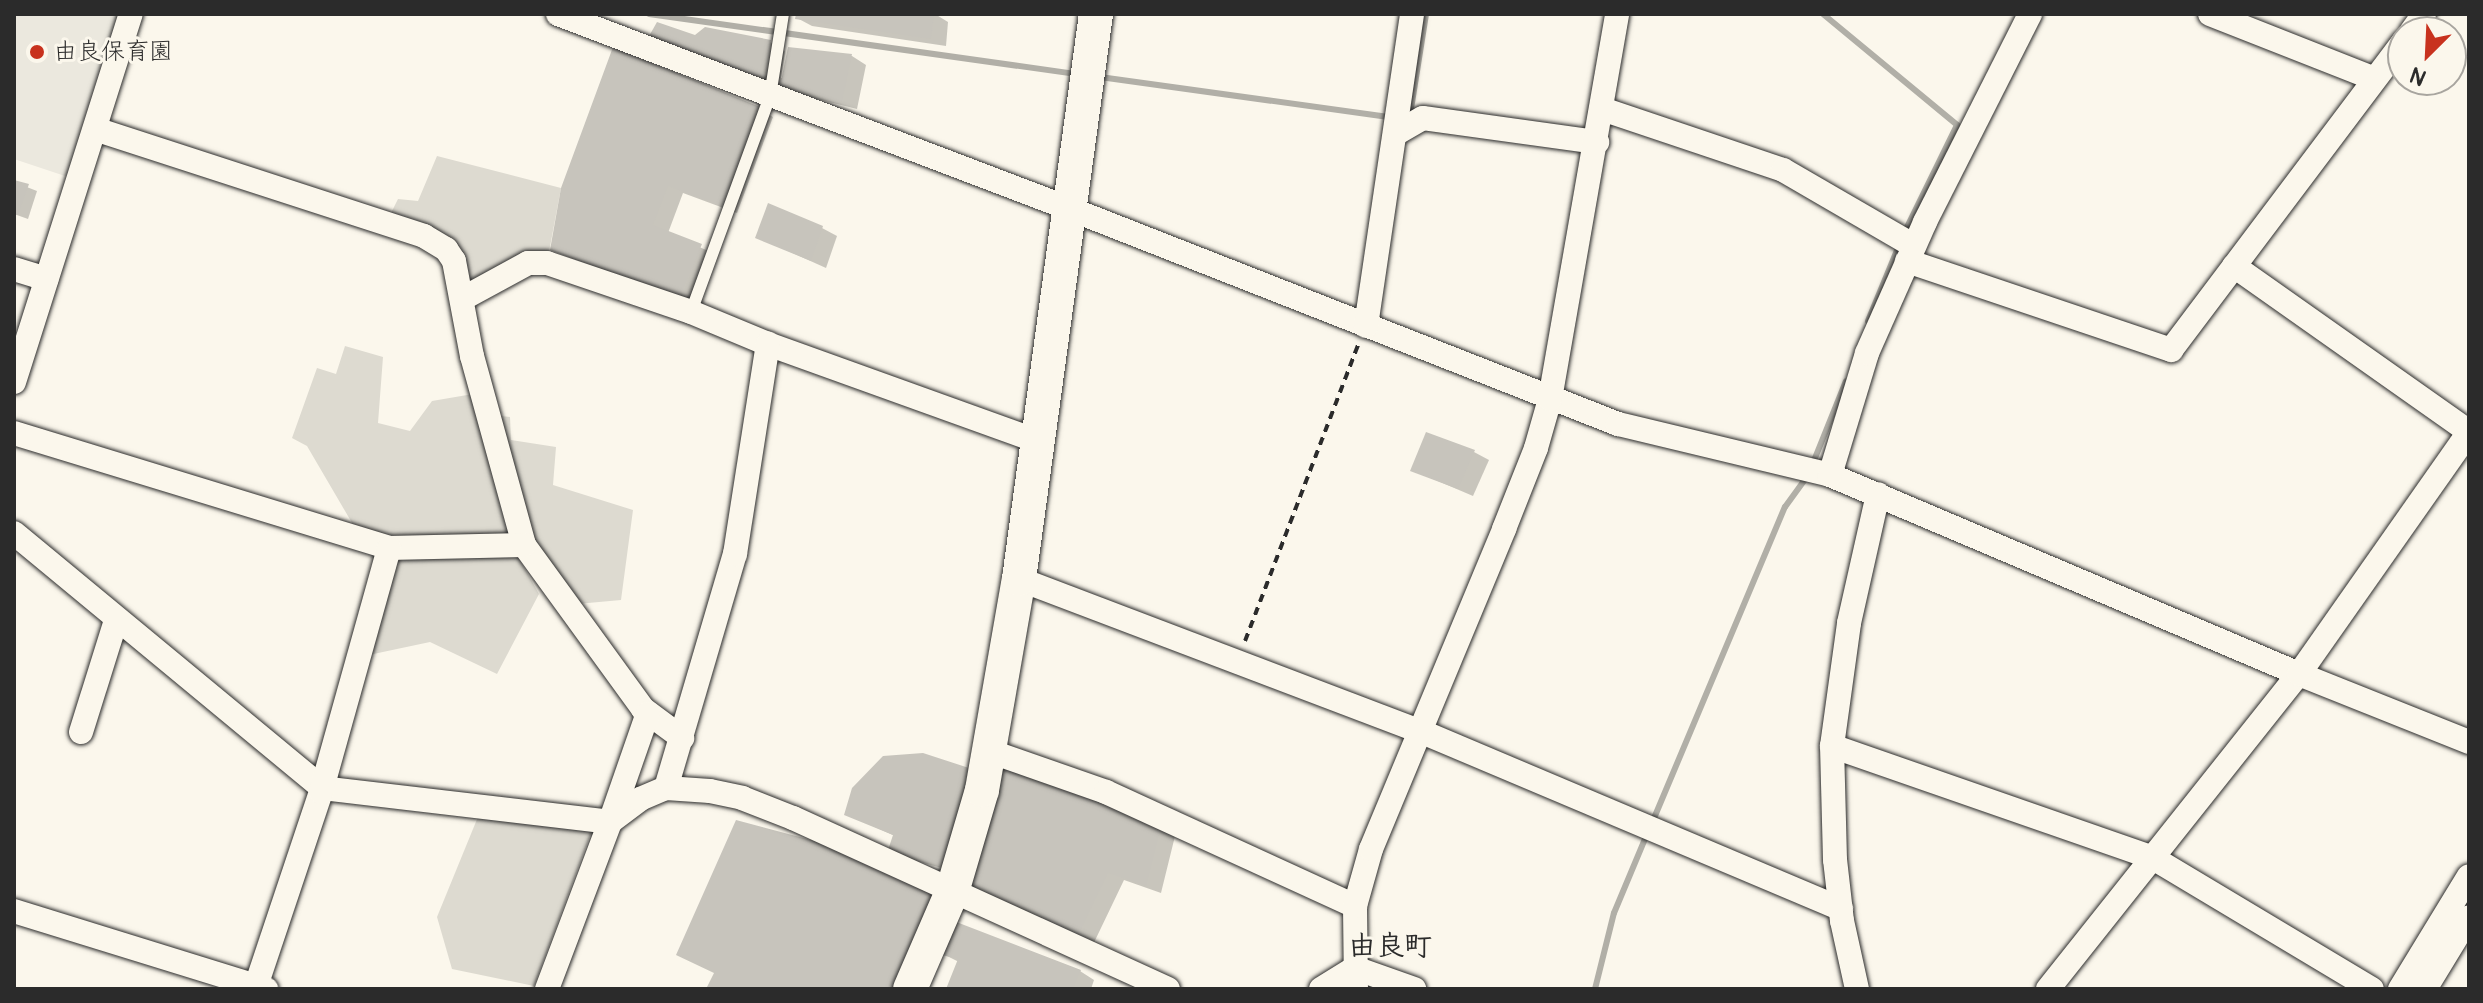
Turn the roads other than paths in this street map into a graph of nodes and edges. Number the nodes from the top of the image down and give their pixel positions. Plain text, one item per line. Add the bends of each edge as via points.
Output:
1 (131, 14) edge
2 (558, 14) edge
3 (783, 14) edge
4 (1096, 14) edge
5 (1412, 14) edge
6 (1617, 14) edge
7 (2030, 14) edge
8 (2210, 14) edge
9 (2387, 63) edge
10 (2375, 79) junction
11 (770, 96) junction
12 (1602, 109) junction
13 (95, 129) junction
14 (1395, 134) junction
15 (1597, 142) junction
16 (1068, 208) junction
17 (1910, 254) junction
18 (2234, 266) junction
19 (14, 269) edge
20 (46, 279) junction
21 (462, 299) junction
22 (691, 312) junction
23 (1366, 326) junction
24 (768, 344) junction
25 (14, 382) edge
26 (1550, 399) junction
27 (2469, 432) edge
28 (14, 433) edge
29 (1037, 441) junction
30 (1830, 475) junction
31 (1878, 494) junction
32 (14, 533) edge
33 (524, 545) junction
34 (389, 548) junction
35 (1019, 579) junction
36 (116, 620) junction
37 (2299, 674) junction
38 (648, 713) junction
39 (1420, 731) junction
40 (81, 732) dead end
41 (682, 738) junction
42 (2469, 742) edge
43 (1832, 746) junction
44 (989, 751) junction
45 (322, 788) junction
46 (666, 788) junction
47 (610, 822) junction
48 (2153, 858) junction
49 (2469, 876) edge
50 (952, 892) junction
51 (1355, 906) junction
52 (1841, 909) junction
53 (14, 911) edge
54 (2469, 917) edge
55 (1355, 979) edge
56 (259, 988) edge
57 (547, 989) edge
58 (910, 989) edge
59 (1168, 989) edge
60 (1321, 989) edge
61 (1414, 989) edge
62 (1857, 989) edge
63 (2048, 989) edge
64 (2372, 989) edge
65 (2400, 989) edge
66 (2425, 989) edge

1 - 13 street
2 - 11 street
3 - 11 lane
4 - 16 street
5 - 14 street
6 - 12 street
7 - 17 street
8 - 10 street
9 - 10 street
10 - 18 street
11 - 16 street
11 - 22 lane
12 - 15 street
12 - 17 street via 1783,170
13 - 20 street
13 - 21 street via 424,236 446,249 454,261
14 - 15 street via 1423,118
14 - 23 street
15 - 26 street
16 - 23 street
16 - 29 street
17 - 18 street via 2171,350
17 - 30 street via 1867,353
18 - 27 street
19 - 20 street
20 - 25 street
21 - 22 street via 528,263 547,263
21 - 33 street via 472,356
22 - 24 street
23 - 26 street
24 - 29 street
24 - 41 street via 735,554
26 - 30 street via 1618,424
26 - 39 street via 1515,502
27 - 37 street
28 - 34 street
29 - 35 street
30 - 31 street
31 - 37 street
31 - 43 street via 1849,623
32 - 36 street
33 - 34 street
33 - 38 street via 606,664
34 - 45 street
35 - 39 street
35 - 44 street
36 - 40 street
36 - 45 street
37 - 42 street
37 - 48 street
38 - 41 street
38 - 47 street
39 - 51 street via 1371,849
39 - 52 street
41 - 46 street
43 - 48 street
43 - 52 street
44 - 50 street
44 - 51 street via 1106,792
45 - 47 street
45 - 56 street
46 - 47 street via 640,799
46 - 50 street via 742,798
47 - 57 street
48 - 63 street
48 - 64 street
49 - 65 street
50 - 58 street
50 - 59 street
51 - 55 street
52 - 62 street
53 - 56 street
54 - 66 street
55 - 60 street
55 - 61 street

